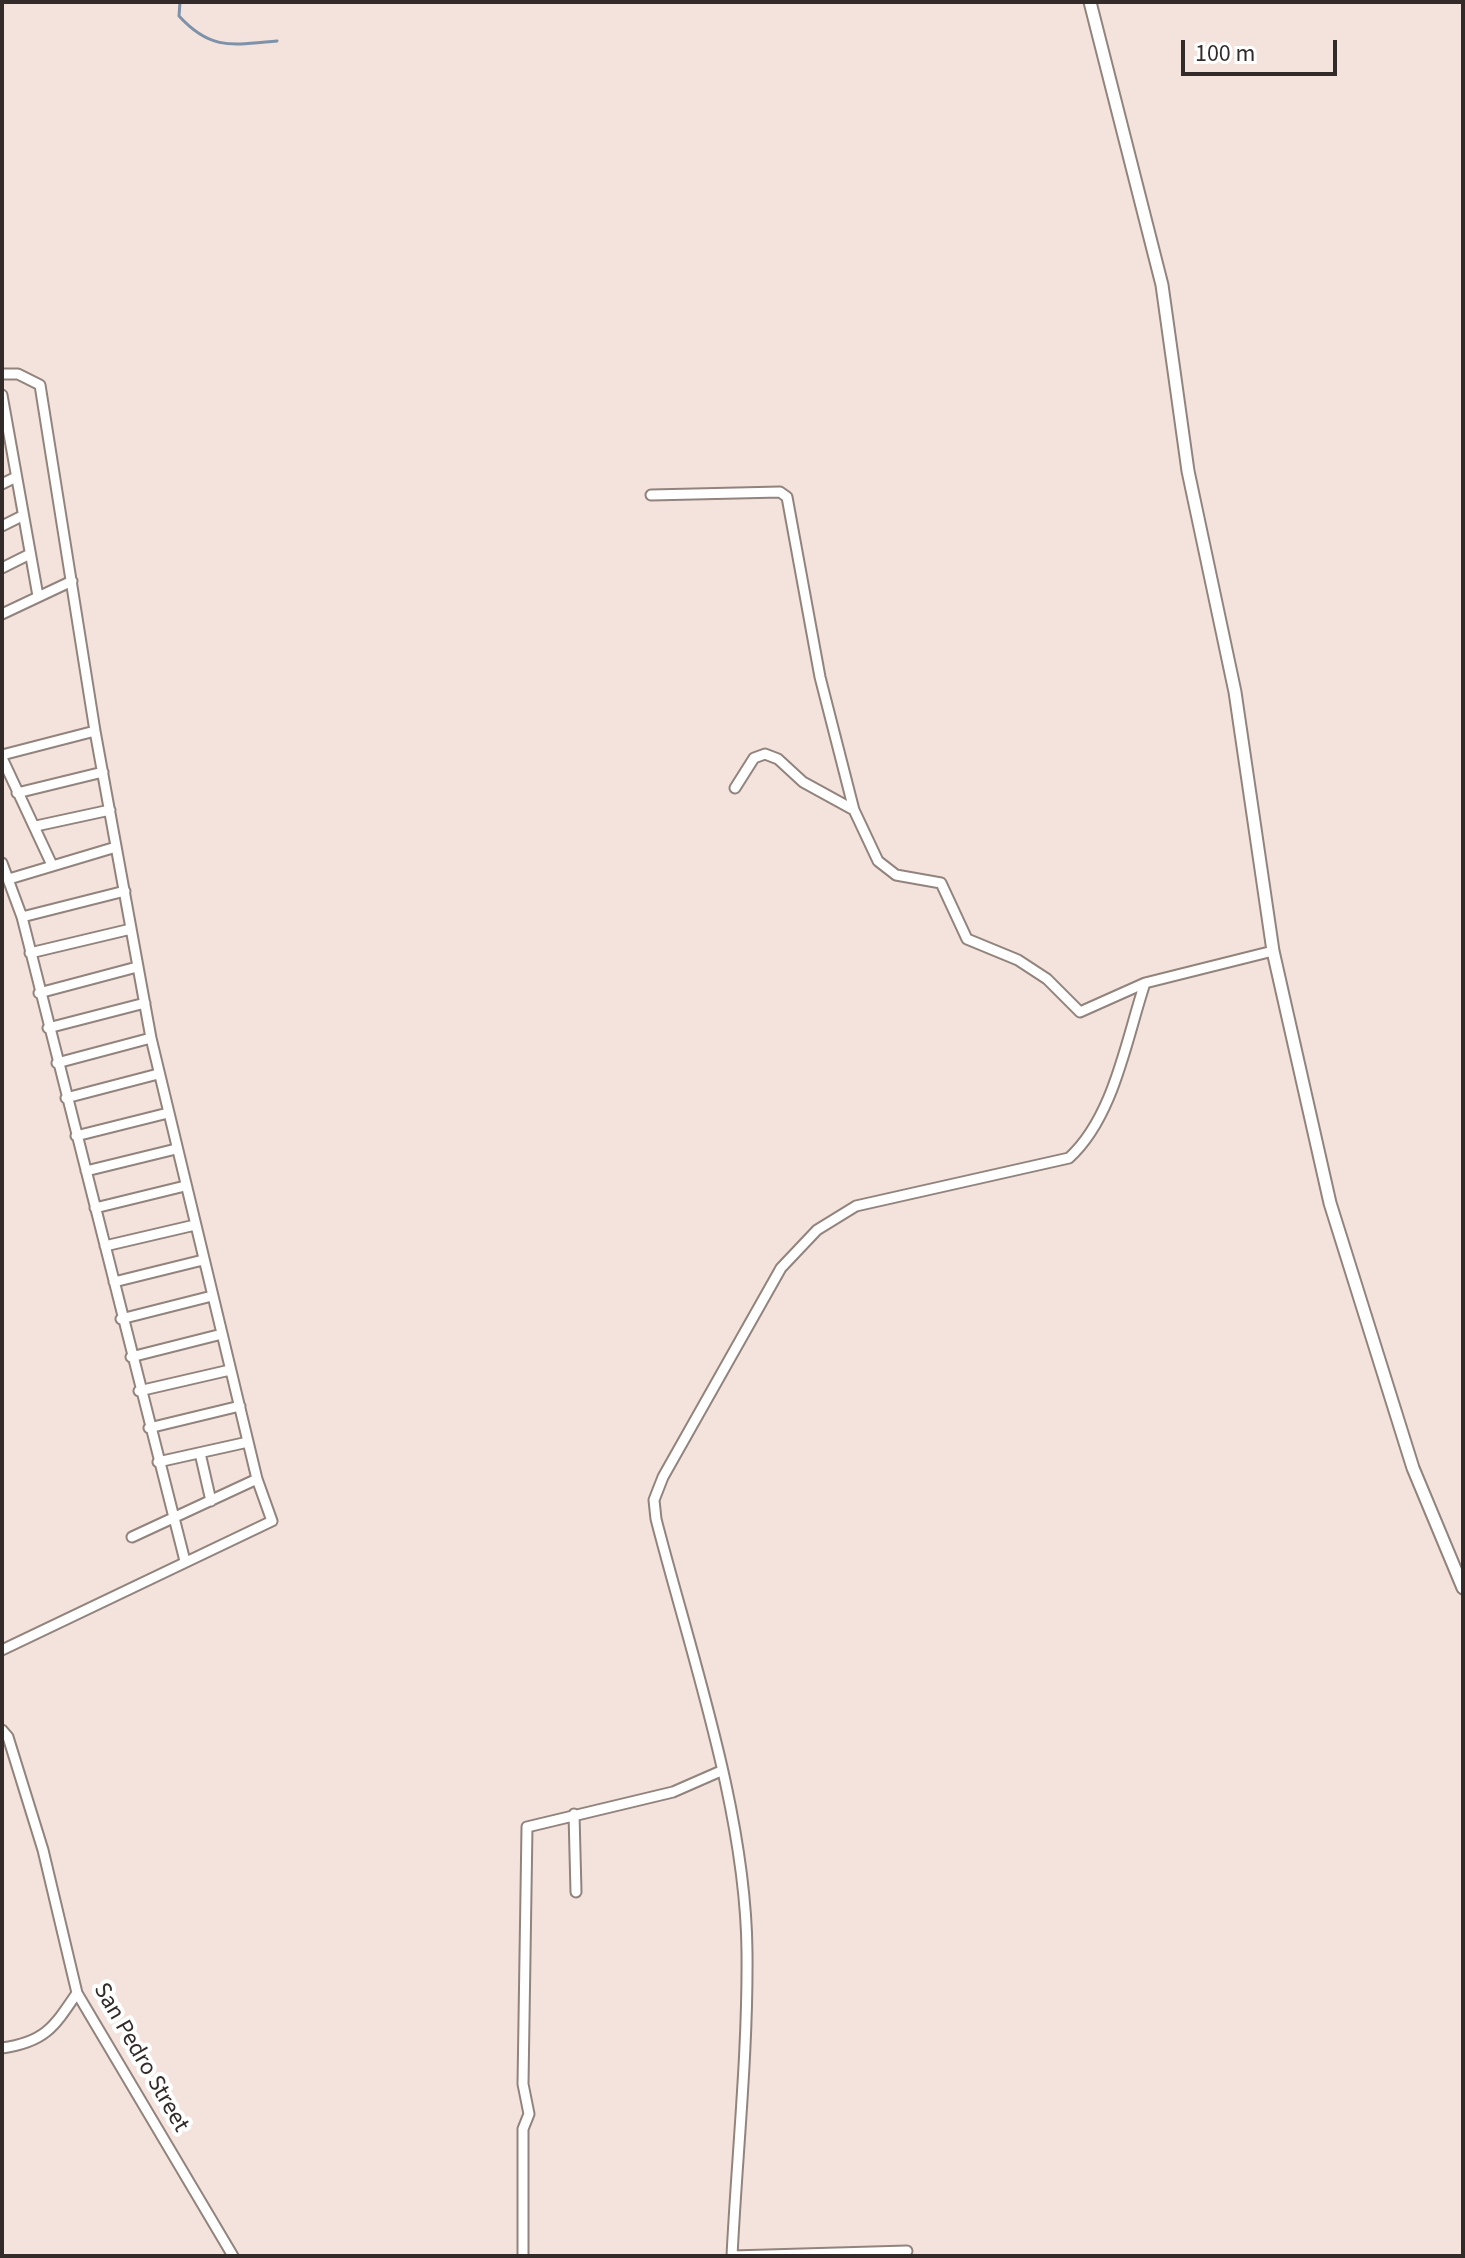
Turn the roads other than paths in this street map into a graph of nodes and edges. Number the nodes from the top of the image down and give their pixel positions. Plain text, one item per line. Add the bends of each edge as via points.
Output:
1 (1090, 2) edge
2 (2, 374) edge
3 (2, 401) edge
4 (6, 442) edge
5 (16, 477) junction
6 (2, 484) edge
7 (651, 495) dead end
8 (22, 516) junction
9 (2, 526) edge
10 (28, 555) junction
11 (2, 568) edge
12 (72, 581) junction
13 (38, 596) junction
14 (2, 614) edge
15 (95, 731) junction
16 (2, 757) edge
17 (103, 772) junction
18 (735, 788) dead end
19 (17, 793) junction
20 (110, 810) junction
21 (854, 810) junction
22 (36, 826) junction
23 (116, 847) junction
24 (2, 863) edge
25 (52, 865) junction
26 (9, 879) junction
27 (125, 891) junction
28 (22, 917) junction
29 (131, 929) junction
30 (1273, 951) junction
31 (30, 953) junction
32 (137, 967) junction
33 (1145, 983) junction
34 (39, 993) junction
35 (145, 1003) junction
36 (48, 1028) junction
37 (151, 1038) junction
38 (57, 1063) junction
39 (158, 1074) junction
40 (66, 1098) junction
41 (168, 1113) junction
42 (76, 1136) junction
43 (176, 1149) junction
44 (86, 1171) junction
45 (185, 1186) junction
46 (95, 1208) junction
47 (195, 1225) junction
48 (105, 1246) junction
49 (203, 1260) junction
50 (114, 1282) junction
51 (212, 1296) junction
52 (121, 1319) junction
53 (222, 1334) junction
54 (131, 1357) junction
55 (230, 1370) junction
56 (139, 1391) junction
57 (240, 1406) junction
58 (149, 1428) junction
59 (248, 1442) junction
60 (200, 1453) junction
61 (158, 1462) junction
62 (257, 1479) junction
63 (211, 1501) junction
64 (172, 1519) junction
65 (132, 1537) dead end
66 (185, 1561) junction
67 (1463, 1588) edge
68 (2, 1650) edge
69 (2, 1730) edge
70 (721, 1771) junction
71 (574, 1814) junction
72 (576, 1892) dead end
73 (77, 1993) junction
74 (2, 2048) edge
75 (907, 2251) dead end
76 (233, 2256) edge
77 (523, 2256) edge
78 (732, 2256) edge

1 - 30 street via 1162,285 1188,471 1235,692
2 - 12 street via 18,374 40,385
3 - 4 street
4 - 5 street
5 - 6 street
5 - 8 street
7 - 21 street via 780,492 787,497 820,677
8 - 9 street
8 - 10 street
10 - 11 street
10 - 13 street
12 - 13 street
12 - 15 street
13 - 14 street
15 - 16 street
15 - 17 street
16 - 19 street
17 - 19 street
17 - 20 street
18 - 21 street via 754,758 765,754
19 - 22 street
20 - 22 street
20 - 23 street
21 - 33 street via 878,861 896,875 941,883 967,939 1018,960 1047,979 1080,1012
22 - 25 street
23 - 25 street
23 - 27 street
24 - 26 street
25 - 26 street
26 - 28 street
27 - 28 street
27 - 29 street
28 - 31 street
29 - 31 street
29 - 32 street
30 - 33 street
30 - 67 street via 1330,1203 1413,1468
31 - 34 street
32 - 34 street
32 - 35 street
33 - 70 street via 1111,1088 1086,1142 1069,1158 856,1206 817,1230 781,1268 663,1477 654,1500 656,1519
34 - 36 street
35 - 36 street
35 - 37 street
36 - 38 street
37 - 38 street
37 - 39 street
38 - 40 street
39 - 40 street
39 - 41 street
40 - 42 street
41 - 42 street
41 - 43 street
42 - 44 street
43 - 44 street
43 - 45 street
44 - 46 street
45 - 46 street
45 - 47 street
46 - 48 street
47 - 48 street
47 - 49 street
48 - 50 street
49 - 50 street
49 - 51 street
50 - 52 street
51 - 52 street
51 - 53 street
52 - 54 street
53 - 54 street
53 - 55 street
54 - 56 street
55 - 56 street
55 - 57 street
56 - 58 street
57 - 58 street
57 - 59 street
58 - 61 street
59 - 60 street
59 - 62 street
60 - 61 street
60 - 63 street
61 - 64 street
62 - 63 street
62 - 66 street via 272,1521
63 - 64 street
64 - 65 street
64 - 66 street
66 - 68 street
69 - 73 street, San Pedro Street via 43,1850
70 - 71 street via 673,1792
70 - 78 street via 738,1859 747,1951
71 - 72 street
71 - 77 street via 527,1827 523,2084 529,2114 523,2129
73 - 74 street via 53,2029 29,2044
73 - 76 street, San Pedro Street
75 - 78 street

